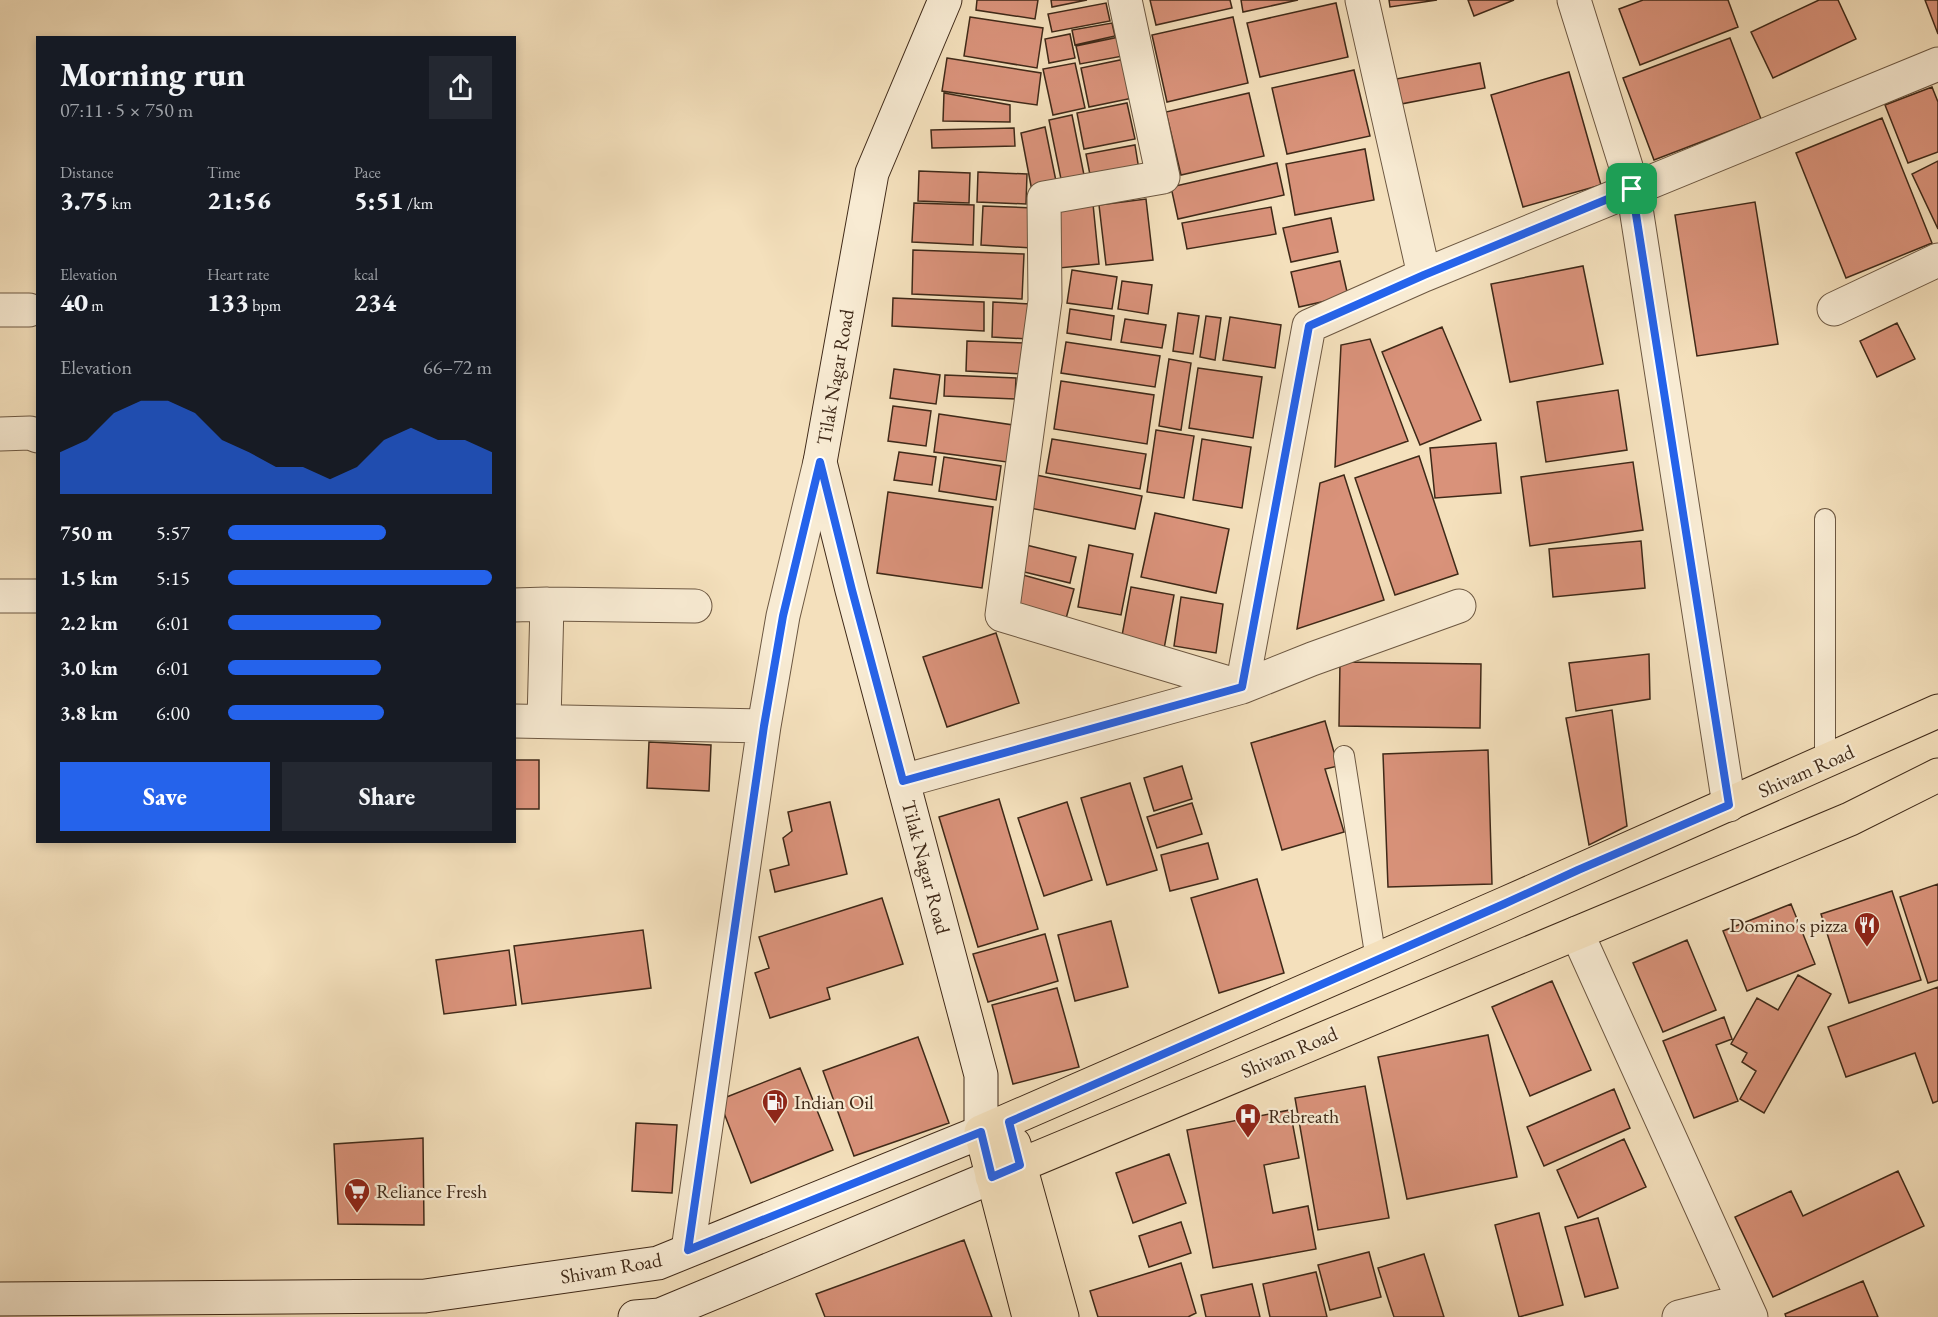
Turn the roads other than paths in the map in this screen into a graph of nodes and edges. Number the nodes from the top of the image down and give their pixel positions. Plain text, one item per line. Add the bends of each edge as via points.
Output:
1 (945, 0) edge
2 (1125, 0) edge
3 (1362, 0) edge
4 (1574, 0) edge
5 (1938, 64) edge
6 (1632, 189) junction
7 (1938, 260) edge
8 (1424, 275) junction
9 (1834, 309) dead end
10 (0, 434) edge
11 (36, 434) edge
12 (820, 462) junction
13 (1825, 519) dead end
14 (0, 596) edge
15 (36, 596) edge
16 (547, 604) junction
17 (516, 605) edge
18 (695, 606) dead end
19 (1459, 606) dead end
20 (1242, 687) junction
21 (1938, 711) edge
22 (529, 721) edge
23 (764, 726) junction
24 (1344, 756) dead end
25 (1825, 762) junction
26 (1938, 775) edge
27 (903, 781) junction
28 (1729, 805) junction
29 (1577, 933) junction
30 (1376, 960) junction
31 (995, 1127) junction
32 (1006, 1171) junction
33 (688, 1250) junction
34 (0, 1299) edge
35 (298, 1307) edge
36 (416, 1307) edge
37 (1747, 1309) edge
38 (636, 1317) edge
39 (1029, 1317) edge
40 (1062, 1317) edge
41 (1679, 1317) edge

1 - 12 street, Tilak Nagar Road via 872,173
2 - 20 street via 1163,177 1044,198 1045,301 1002,615
3 - 8 street
4 - 6 street
5 - 6 street
6 - 8 street
6 - 28 street
7 - 9 street
8 - 20 street via 1309,326
10 - 11 street
12 - 23 street via 783,616
12 - 27 street, Tilak Nagar Road
13 - 25 lane
14 - 15 street
16 - 17 street
16 - 18 street
16 - 22 street
19 - 20 street
20 - 27 street
21 - 25 main road, Shivam Road
22 - 23 street
23 - 33 street
24 - 30 lane
25 - 28 main road, Shivam Road
26 - 29 main road, Shivam Road via 1851,819
27 - 31 street, Tilak Nagar Road
28 - 30 main road, Shivam Road
29 - 32 main road, Shivam Road
29 - 37 street
30 - 31 main road, Shivam Road
31 - 32 main road
31 - 33 street, Shivam Road
32 - 38 street, Shivam Road via 660,1315
32 - 39 main road
32 - 40 main road
33 - 36 street, Shivam Road via 658,1263
34 - 35 street, Shivam Road
35 - 36 street, Shivam Road
37 - 41 street

